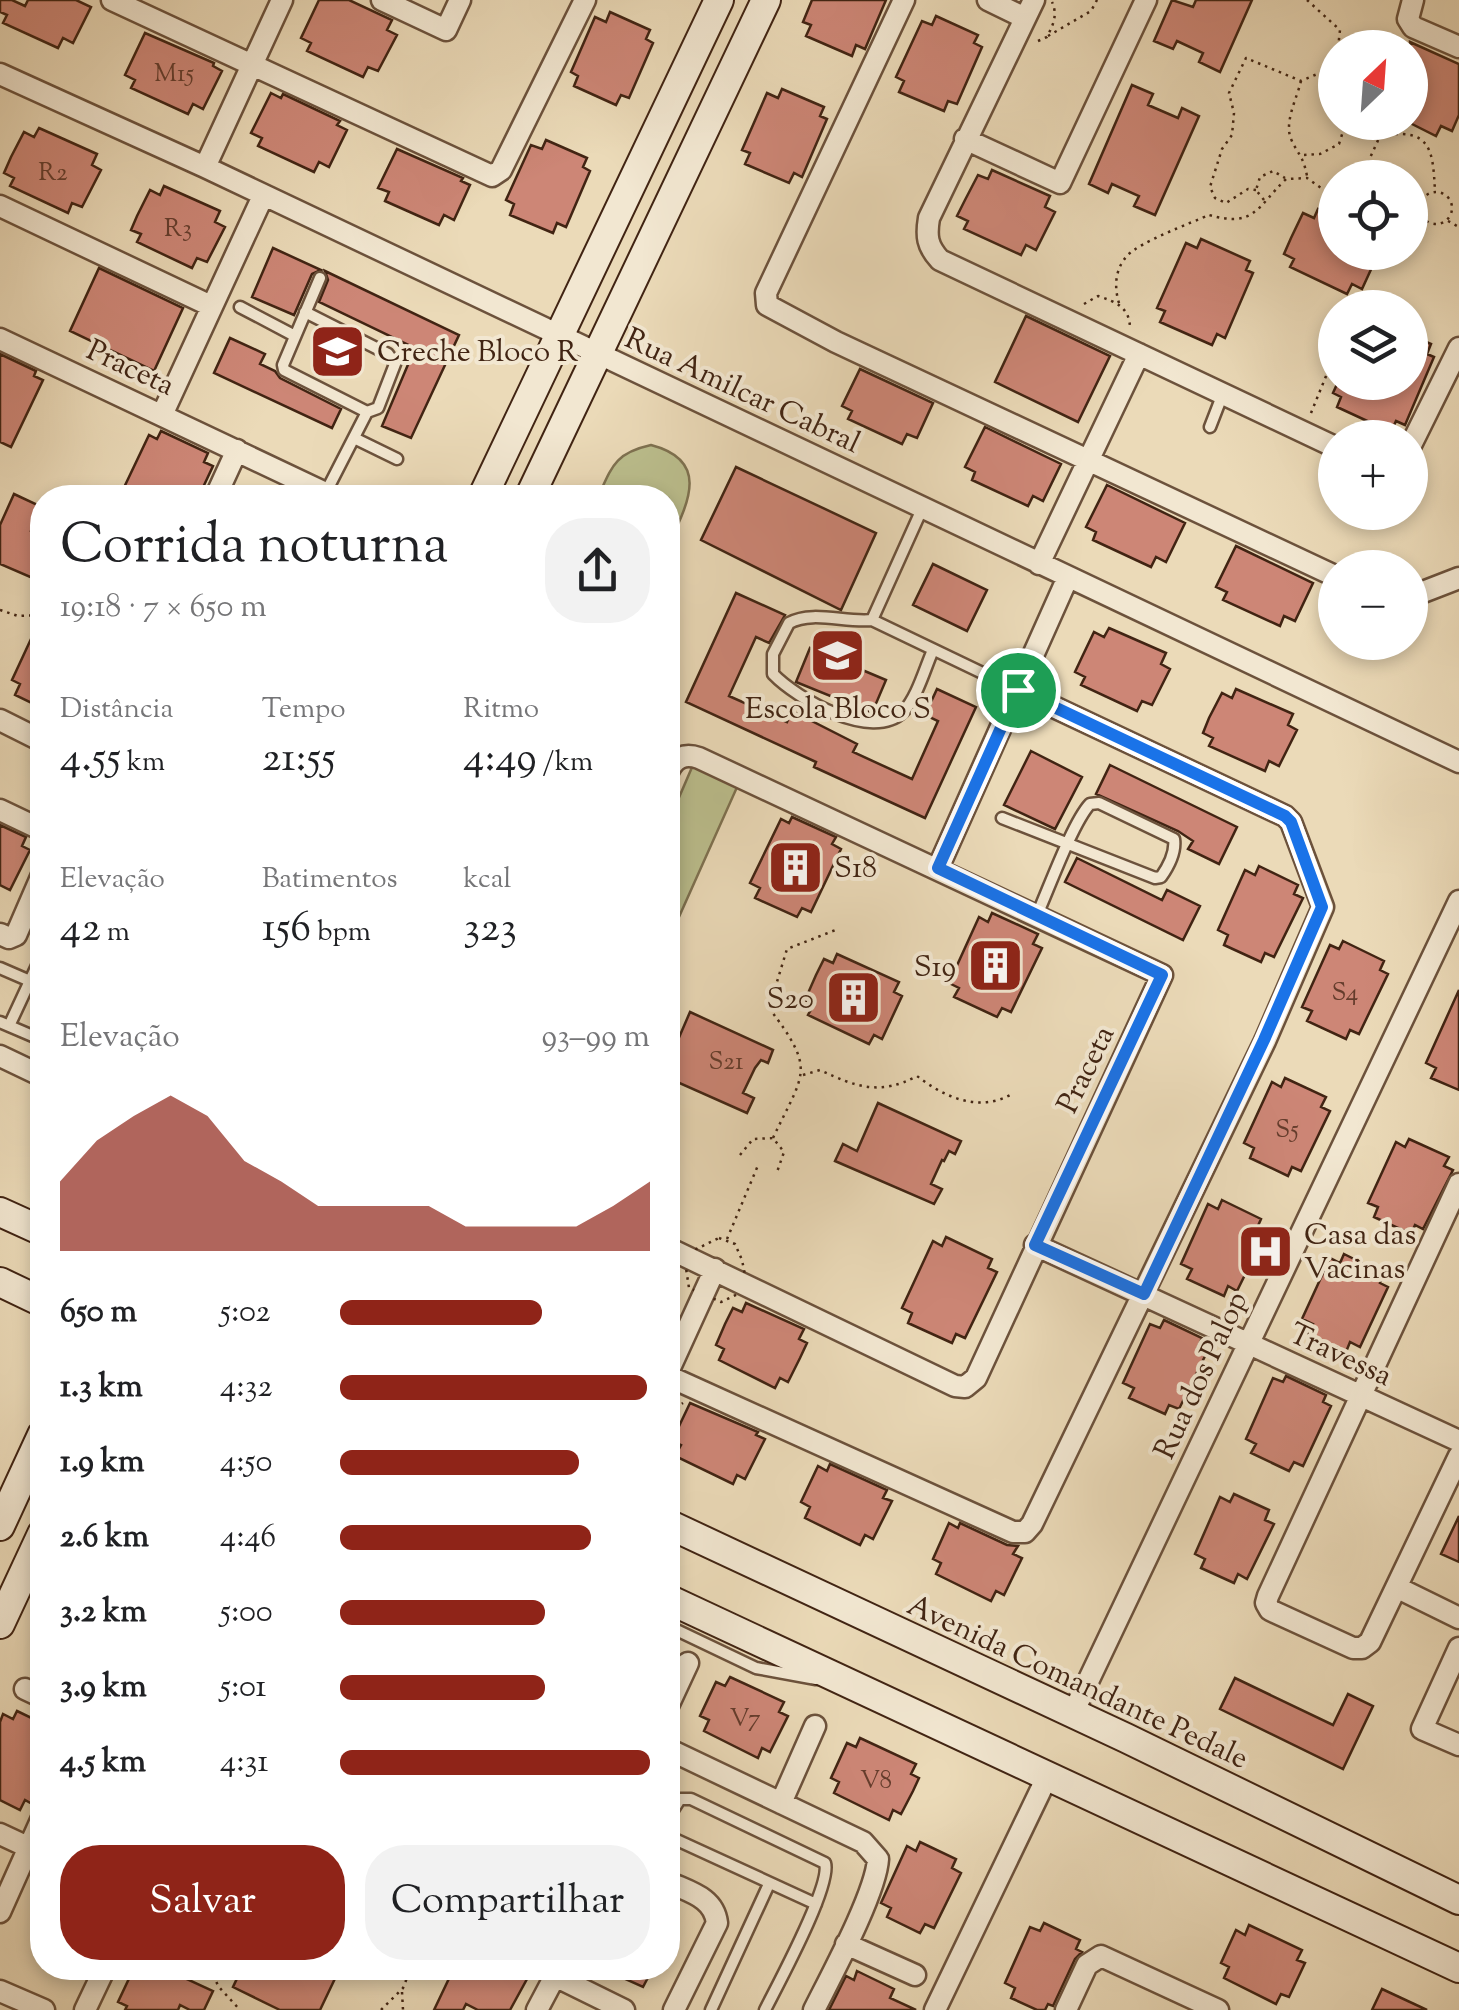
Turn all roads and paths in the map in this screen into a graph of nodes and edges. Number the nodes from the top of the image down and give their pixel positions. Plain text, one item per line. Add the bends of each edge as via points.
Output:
1 (112, 0) edge
2 (282, 0) edge
3 (382, 0) edge
4 (460, 0) edge
5 (585, 0) edge
6 (719, 0) edge
7 (766, 0) edge
8 (904, 0) edge
9 (988, 0) edge
10 (1097, 0) edge
11 (1146, 0) edge
12 (1306, 0) edge
13 (1413, 0) edge
14 (1029, 9) edge
15 (1340, 30) edge
16 (1047, 37) dead end
17 (1459, 47) edge
18 (252, 67) junction
19 (0, 74) edge
20 (1318, 74) edge
21 (1301, 82) junction
22 (965, 139) junction
23 (1340, 140) edge
24 (1423, 140) edge
25 (1303, 155) junction
26 (205, 167) junction
27 (1307, 178) junction
28 (1286, 179) junction
29 (1318, 186) edge
30 (1256, 190) junction
31 (1435, 192) junction
32 (263, 196) junction
33 (1428, 197) edge
34 (1266, 201) junction
35 (0, 206) edge
36 (1452, 210) junction
37 (1459, 213) edge
38 (1446, 220) junction
39 (1428, 221) edge
40 (1459, 227) edge
41 (320, 278) dead end
42 (1118, 302) junction
43 (211, 306) junction
44 (240, 307) dead end
45 (305, 312) junction
46 (1072, 322) junction
47 (295, 336) junction
48 (559, 336) junction
49 (0, 339) edge
50 (1459, 348) edge
51 (1132, 351) junction
52 (597, 354) junction
53 (1318, 395) edge
54 (1222, 396) junction
55 (366, 412) junction
56 (162, 415) junction
57 (1423, 420) edge
58 (1316, 426) dead end
59 (1210, 427) dead end
60 (354, 438) junction
61 (1318, 439) edge
62 (237, 450) junction
63 (397, 458) dead end
64 (1091, 459) junction
65 (221, 485) edge
66 (310, 485) edge
67 (335, 485) edge
68 (488, 485) edge
69 (535, 485) edge
70 (922, 509) junction
71 (1039, 564) junction
72 (1318, 568) edge
73 (1068, 577) junction
74 (1459, 578) edge
75 (1428, 590) edge
76 (0, 610) edge
77 (30, 615) edge
78 (872, 620) junction
79 (933, 650) junction
80 (1018, 690) junction
81 (0, 720) edge
82 (30, 734) edge
83 (680, 757) edge
84 (1459, 762) edge
85 (0, 810) edge
86 (1002, 818) dead end
87 (30, 824) edge
88 (1068, 846) junction
89 (938, 868) junction
90 (1459, 901) edge
91 (30, 903) edge
92 (1036, 915) junction
93 (838, 929) dead end
94 (0, 934) edge
95 (0, 968) edge
96 (30, 982) joint
97 (4, 1024) edge
98 (30, 1035) edge
99 (0, 1056) edge
100 (30, 1070) edge
101 (802, 1076) junction
102 (1012, 1094) dead end
103 (773, 1138) junction
104 (740, 1155) dead end
105 (759, 1164) dead end
106 (777, 1172) dead end
107 (1459, 1184) edge
108 (0, 1212) edge
109 (30, 1226) edge
110 (726, 1240) dead end
111 (1035, 1245) junction
112 (680, 1253) edge
113 (714, 1269) junction
114 (0, 1282) edge
115 (30, 1291) edge
116 (1144, 1294) junction
117 (1248, 1344) junction
118 (680, 1347) edge
119 (680, 1380) edge
120 (1360, 1395) junction
121 (1459, 1441) edge
122 (1459, 1456) edge
123 (30, 1461) edge
124 (0, 1526) edge
125 (680, 1530) edge
126 (30, 1560) edge
127 (1398, 1588) junction
128 (680, 1605) edge
129 (1459, 1618) edge
130 (0, 1624) edge
131 (680, 1632) edge
132 (1459, 1648) edge
133 (688, 1663) dead end
134 (838, 1678) junction
135 (680, 1680) edge
136 (1073, 1713) junction
137 (815, 1726) dead end
138 (1459, 1745) edge
139 (680, 1755) edge
140 (1048, 1775) junction
141 (680, 1799) edge
142 (780, 1803) junction
143 (0, 1834) edge
144 (680, 1842) edge
145 (30, 1848) joint
146 (769, 1884) junction
147 (680, 1888) edge
148 (1459, 1900) edge
149 (816, 1904) junction
150 (0, 1912) edge
151 (846, 1944) junction
152 (1459, 1968) edge
153 (915, 1976) dead end
154 (99, 1980) edge
155 (216, 1980) edge
156 (406, 1980) edge
157 (553, 1980) edge
158 (563, 1980) edge
159 (403, 1988) junction
160 (0, 1990) edge
161 (713, 2009) edge
162 (44, 2010) edge
163 (85, 2010) edge
164 (239, 2010) edge
165 (382, 2010) edge
166 (402, 2010) edge
167 (537, 2010) edge
168 (624, 2010) edge
169 (674, 2010) edge
170 (765, 2010) edge
171 (814, 2010) edge
172 (936, 2010) edge
173 (1066, 2010) edge
174 (1218, 2010) edge

1 - 18 street
2 - 18 street
3 - 4 street via 446,30
5 - 18 street via 496,176
6 - 48 street
7 - 52 street
8 - 64 street via 766,302 836,342
9 - 14 street
10 - 16 path via 1091,11
11 - 22 street via 1060,183
12 - 15 path
13 - 17 street via 1413,26
14 - 22 street
18 - 26 street
19 - 26 street, Rua Amilcar Cabral
20 - 21 path
21 - 25 path via 1289,136
21 - 30 path via 1246,58 1229,93 1232,134 1210,187 1226,204 1248,188
22 - 46 street via 929,218 930,249 940,260
23 - 25 path via 1320,154
24 - 31 path via 1433,154
25 - 27 path
26 - 32 street, Rua Amilcar Cabral
27 - 28 path
27 - 29 path
28 - 30 path via 1266,172
28 - 34 path
30 - 34 path
31 - 33 path
31 - 36 path via 1448,197
32 - 43 street
32 - 48 street, Rua Amilcar Cabral
34 - 42 path via 1256,214 1232,221 1209,215 1127,256 1114,286
35 - 43 street
36 - 37 path
36 - 38 path
38 - 39 path
38 - 40 path
41 - 45 lane
42 - 46 path via 1098,296
42 - 51 path via 1129,315
43 - 56 street
44 - 47 lane
45 - 47 lane
45 - 55 lane via 392,357 395,370 378,408
46 - 51 street
47 - 55 lane via 284,370
48 - 52 street, Rua Amilcar Cabral
48 - 68 street
49 - 56 street, Praceta
50 - 57 street
51 - 54 street
51 - 64 street
52 - 69 street
52 - 70 street, Rua Amilcar Cabral
53 - 58 path via 1311,412
54 - 59 lane
54 - 61 street
55 - 60 lane
56 - 62 street, Praceta
60 - 63 lane
60 - 67 lane
62 - 65 street
62 - 66 street, Praceta
64 - 71 street
64 - 72 street
70 - 71 street, Rua Amilcar Cabral
70 - 78 lane
71 - 73 street, Rua Amilcar Cabral
73 - 80 street
73 - 84 street, Rua Amilcar Cabral
74 - 75 street
76 - 77 path
78 - 79 lane
78 - 79 lane via 798,618 782,634 773,674 789,690 842,714 886,724 905,710
79 - 80 lane
80 - 89 street
80 - 116 street via 1285,816 1322,907
81 - 82 street
83 - 89 street, Praceta via 699,758
85 - 87 street
86 - 88 lane
88 - 88 lane via 1084,809 1099,803 1168,834 1176,846 1166,870 1154,878
88 - 92 lane
89 - 92 street, Praceta
90 - 117 street, Rua dos Palop
91 - 94 street via 16,935
92 - 111 street, Praceta via 1162,975
93 - 101 path via 787,949 770,1008 802,1059
95 - 96 lane
96 - 97 lane
97 - 98 lane
99 - 100 street
101 - 102 path via 820,1070 878,1090 918,1076 940,1094 978,1103
101 - 103 path
103 - 104 path via 752,1138
103 - 106 path via 784,1152
105 - 110 path
107 - 120 street
108 - 109 street
111 - 113 street, Praceta via 976,1378 965,1387
111 - 116 street, Travessa
112 - 113 street, Praceta
113 - 118 street
114 - 115 street
116 - 117 street, Travessa
116 - 119 street via 1025,1532 926,1494
117 - 120 street, Travessa
117 - 136 street, Rua dos Palop
120 - 121 street, Travessa
120 - 127 street via 1266,1603 1362,1648
122 - 127 street
123 - 124 street
125 - 136 street, Avenida Comandante Pedale
126 - 130 street
127 - 129 street
128 - 134 street
131 - 134 lane via 756,1668
132 - 138 street via 1422,1729
133 - 135 street
134 - 140 street
136 - 148 street, Avenida Comandante Pedale
137 - 142 street
139 - 142 street
140 - 152 street
140 - 172 street
141 - 149 lane via 825,1862 828,1872
142 - 151 street via 863,1842 878,1858
143 - 145 street
144 - 146 lane
145 - 150 street
146 - 149 lane
146 - 161 lane
147 - 169 street via 709,1902 717,1923
149 - 170 lane
151 - 153 street
151 - 171 street
154 - 163 street
155 - 164 path
156 - 159 path
157 - 167 street
158 - 168 street
159 - 165 path
159 - 166 path
160 - 162 street
173 - 174 street via 1087,1965 1101,1956

